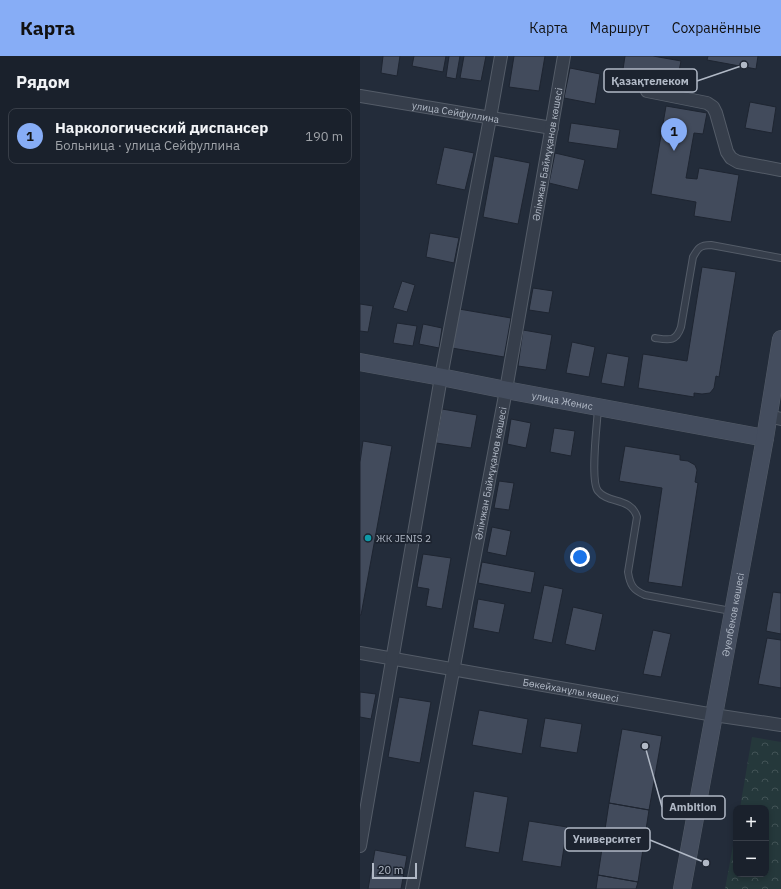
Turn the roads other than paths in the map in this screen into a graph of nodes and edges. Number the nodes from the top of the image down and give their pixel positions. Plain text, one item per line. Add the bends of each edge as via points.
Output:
1 (501, 56) edge
2 (564, 56) edge
3 (647, 91) dead end
4 (360, 96) edge
5 (490, 118) junction
6 (552, 128) junction
7 (781, 170) edge
8 (781, 258) edge
9 (655, 338) dead end
10 (781, 339) edge
11 (360, 362) edge
12 (778, 369) edge
13 (441, 377) junction
14 (506, 390) junction
15 (598, 407) junction
16 (774, 417) edge
17 (765, 438) junction
18 (733, 611) junction
19 (360, 653) edge
20 (393, 658) junction
21 (453, 668) junction
22 (714, 715) junction
23 (781, 725) edge
24 (360, 846) edge
25 (412, 889) edge
26 (682, 889) edge

1 - 5 street
2 - 6 street, Әлімжан Баймұқанов көшесі
3 - 7 street via 707,103 716,113 731,158 738,162
4 - 5 street, улица Сейфуллина
5 - 6 street, улица Сейфуллина
5 - 13 street
6 - 14 street, Әлімжан Баймұқанов көшесі
8 - 9 lane via 711,245 699,247 693,257 679,332 675,338
10 - 12 street, Әуелбеков көшесі
11 - 13 street, улица Женис
12 - 16 street, Әуелбеков көшесі
13 - 14 street, улица Женис
13 - 20 street
14 - 15 street, улица Женис
14 - 21 street, Әлімжан Баймұқанов көшесі
15 - 17 street, улица Женис
15 - 18 lane via 595,485 601,494 630,506 637,517 628,572 632,587 645,595
16 - 17 street, Әуелбеков көшесі
17 - 18 street, Әуелбеков көшесі
18 - 22 street, Әуелбеков көшесі
19 - 20 street, Бөкейханұлы көшесі
20 - 21 street, Бөкейханұлы көшесі
20 - 24 street
21 - 22 street, Бөкейханұлы көшесі
21 - 25 street, Әлімжан Баймұқанов көшесі
22 - 23 street, Бөкейханұлы көшесі
22 - 26 street, Әуелбеков көшесі

